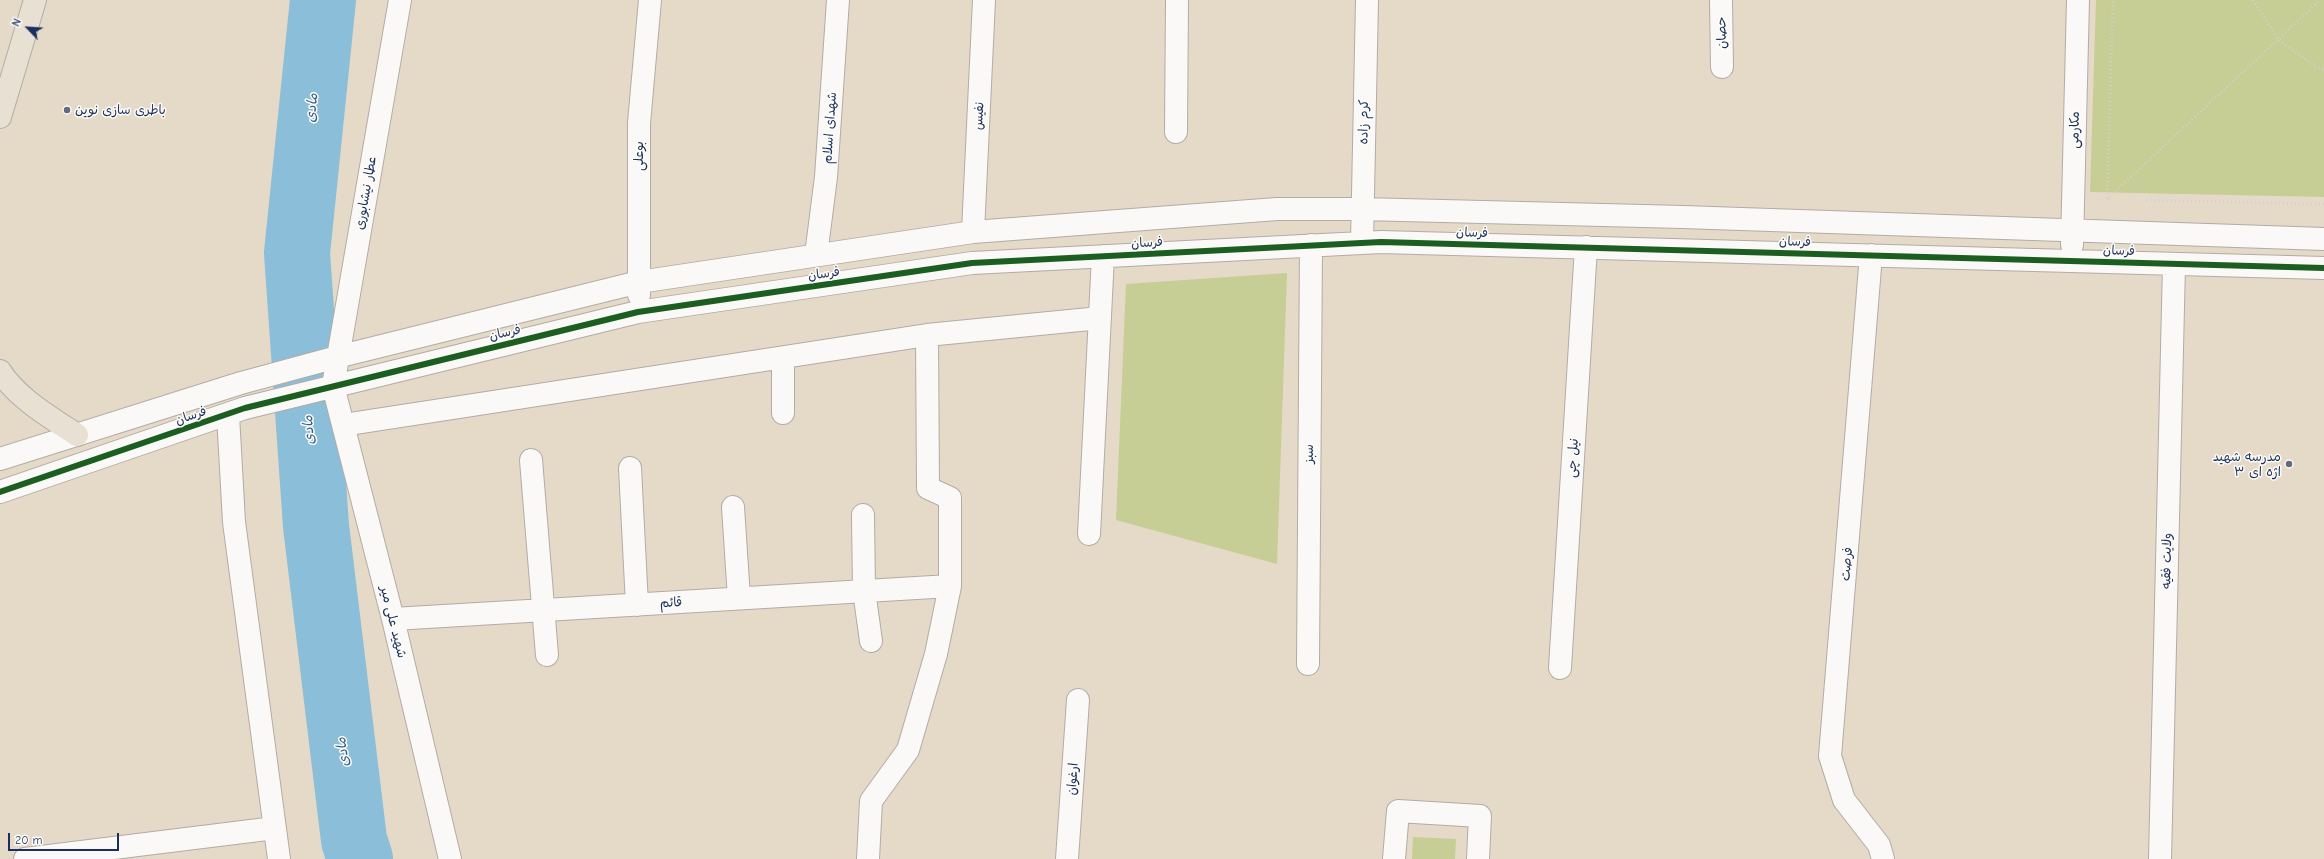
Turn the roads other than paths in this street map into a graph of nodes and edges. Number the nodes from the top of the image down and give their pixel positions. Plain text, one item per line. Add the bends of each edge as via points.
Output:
1 (35, 0) edge
2 (400, 0) edge
3 (650, 0) edge
4 (838, 0) edge
5 (984, 0) edge
6 (1177, 0) edge
7 (1367, 0) edge
8 (1721, 0) edge
9 (2078, 0) edge
10 (1722, 67) dead end
11 (4, 84) edge
12 (0, 117) edge
13 (1176, 132) dead end
14 (1362, 209) junction
15 (2073, 230) junction
16 (974, 232) junction
17 (2324, 239) edge
18 (1362, 243) junction
19 (1311, 245) junction
20 (1586, 247) junction
21 (816, 255) junction
22 (1872, 255) junction
23 (1103, 256) junction
24 (2072, 260) junction
25 (2174, 264) junction
26 (2324, 268) edge
27 (639, 282) junction
28 (638, 312) junction
29 (1100, 318) junction
30 (927, 335) junction
31 (337, 357) junction
32 (782, 358) junction
33 (0, 371) edge
34 (333, 386) junction
35 (237, 412) junction
36 (783, 413) dead end
37 (343, 425) junction
38 (76, 435) junction
39 (0, 459) edge
40 (531, 460) dead end
41 (630, 468) dead end
42 (0, 492) edge
43 (733, 507) dead end
44 (863, 515) dead end
45 (1089, 534) dead end
46 (950, 586) junction
47 (864, 591) junction
48 (739, 598) junction
49 (637, 604) junction
50 (545, 610) junction
51 (393, 619) junction
52 (871, 641) dead end
53 (547, 655) dead end
54 (1308, 664) dead end
55 (1560, 668) dead end
56 (1078, 700) dead end
57 (275, 828) junction
58 (25, 859) edge
59 (279, 859) edge
60 (450, 859) edge
61 (868, 859) edge
62 (1067, 859) edge
63 (1394, 859) edge
64 (1478, 859) edge
65 (1883, 859) edge
66 (2160, 859) edge

1 - 11 main road
2 - 31 street, عطار نیشابوری
3 - 27 street, بوعلی via 639,122
4 - 21 street, شهدای اسلام via 826,177
5 - 16 street, نفیس
6 - 13 street
7 - 14 street, کرم زاده
8 - 10 street, حصان
9 - 15 street, مکارمی
11 - 12 main road
14 - 15 street, فرسان
14 - 16 street, فرسان via 1277,209
14 - 18 street, کرم زاده
15 - 17 street, فرسان
15 - 24 street, مکارمی
16 - 21 street, فرسان
18 - 19 street, فرسان
18 - 20 street, فرسان
19 - 23 street, فرسان
19 - 54 street, سبز
20 - 22 street, فرسان
20 - 55 street, نیل چی
21 - 27 street, فرسان
22 - 24 street, فرسان
22 - 65 street, فرصت via 1830,756 1844,800 1879,845
23 - 28 street, فرسان via 972,263
23 - 29 street
24 - 25 street, فرسان
25 - 26 street, فرسان
25 - 66 street, ولایت فقیه
27 - 28 street, بوعلی
27 - 31 street, فرسان
28 - 34 street, فرسان
29 - 30 street
29 - 45 street
30 - 32 street
30 - 46 street via 928,488 950,498
31 - 34 street, عطار نیشابوری
31 - 38 street, فرسان via 241,383
32 - 36 street
32 - 37 street
33 - 38 main road via 8,383
34 - 35 street, فرسان
34 - 37 street, شهید علی میر
35 - 42 street, فرسان
35 - 57 street via 234,522
37 - 51 street, شهید علی میر
38 - 39 street, فرسان
40 - 50 street
41 - 49 street
43 - 48 street
44 - 47 street
46 - 47 street, قائم
46 - 61 street via 936,654 908,750 871,801
47 - 48 street, قائم
47 - 52 street
48 - 49 street, قائم
49 - 50 street, قائم
50 - 51 street, قائم
50 - 53 street
51 - 60 street, شهید علی میر
56 - 62 street, ارغوان
57 - 58 street
57 - 59 street
63 - 64 street via 1398,811 1480,816

